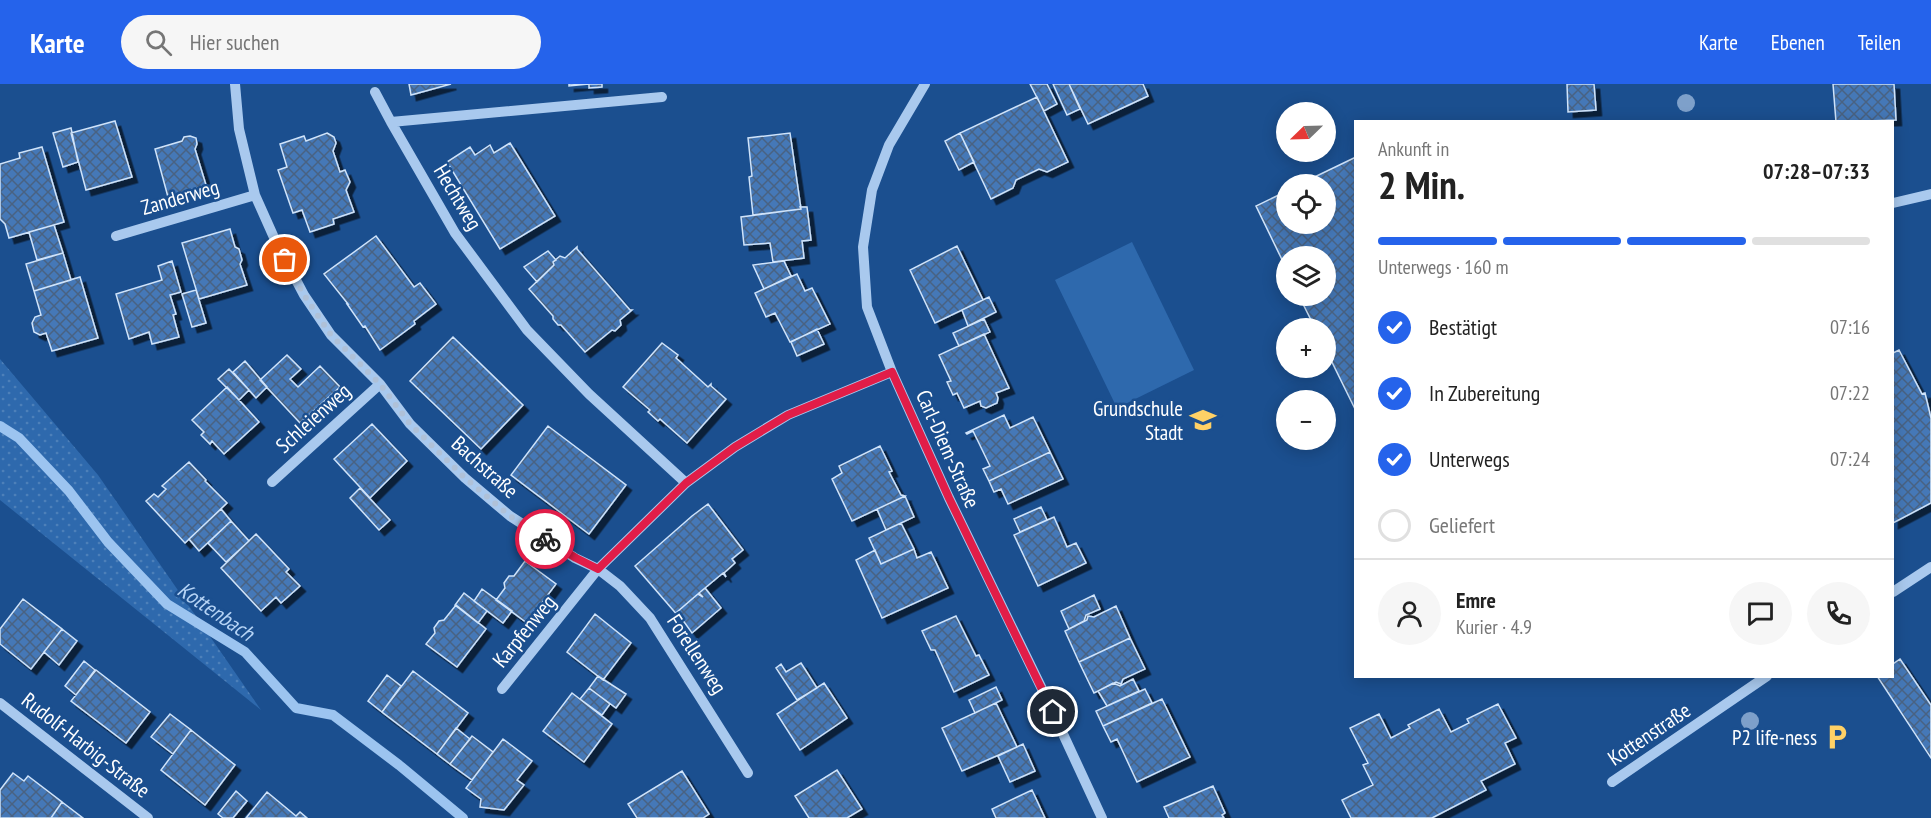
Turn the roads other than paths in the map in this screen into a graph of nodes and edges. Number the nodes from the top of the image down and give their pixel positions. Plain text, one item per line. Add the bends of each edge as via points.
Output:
1 (235, 84) edge
2 (925, 84) edge
3 (375, 92) dead end
4 (662, 97) dead end
5 (392, 122) junction
6 (1931, 194) edge
7 (255, 195) junction
8 (1894, 204) edge
9 (117, 236) dead end
10 (892, 372) junction
11 (380, 384) junction
12 (272, 482) dead end
13 (686, 483) junction
14 (1931, 568) edge
15 (598, 569) junction
16 (1894, 591) edge
17 (1764, 678) edge
18 (502, 689) dead end
19 (0, 703) edge
20 (748, 773) dead end
21 (1612, 782) dead end
22 (148, 818) edge
23 (1102, 818) edge

1 - 7 street, Bachstraße via 239,129
2 - 10 street, Carl-Diem-Straße via 889,145 872,190 863,247 867,307
3 - 5 street, Hechtweg
4 - 5 street
5 - 13 street, Hechtweg via 455,233 527,330 589,394
6 - 8 street
7 - 9 street, Zanderweg
7 - 11 street, Bachstraße via 304,295 331,335
10 - 13 street via 788,415
10 - 23 street, Carl-Diem-Straße
11 - 12 street, Schleienweg
11 - 15 street, Bachstraße via 410,424 465,478 510,516
13 - 15 street
14 - 16 street
15 - 18 street, Karpfenweg
15 - 20 street, Forellenweg via 650,618
17 - 21 street, Kottenstraße
19 - 22 street, Rudolf-Harbig-Straße

